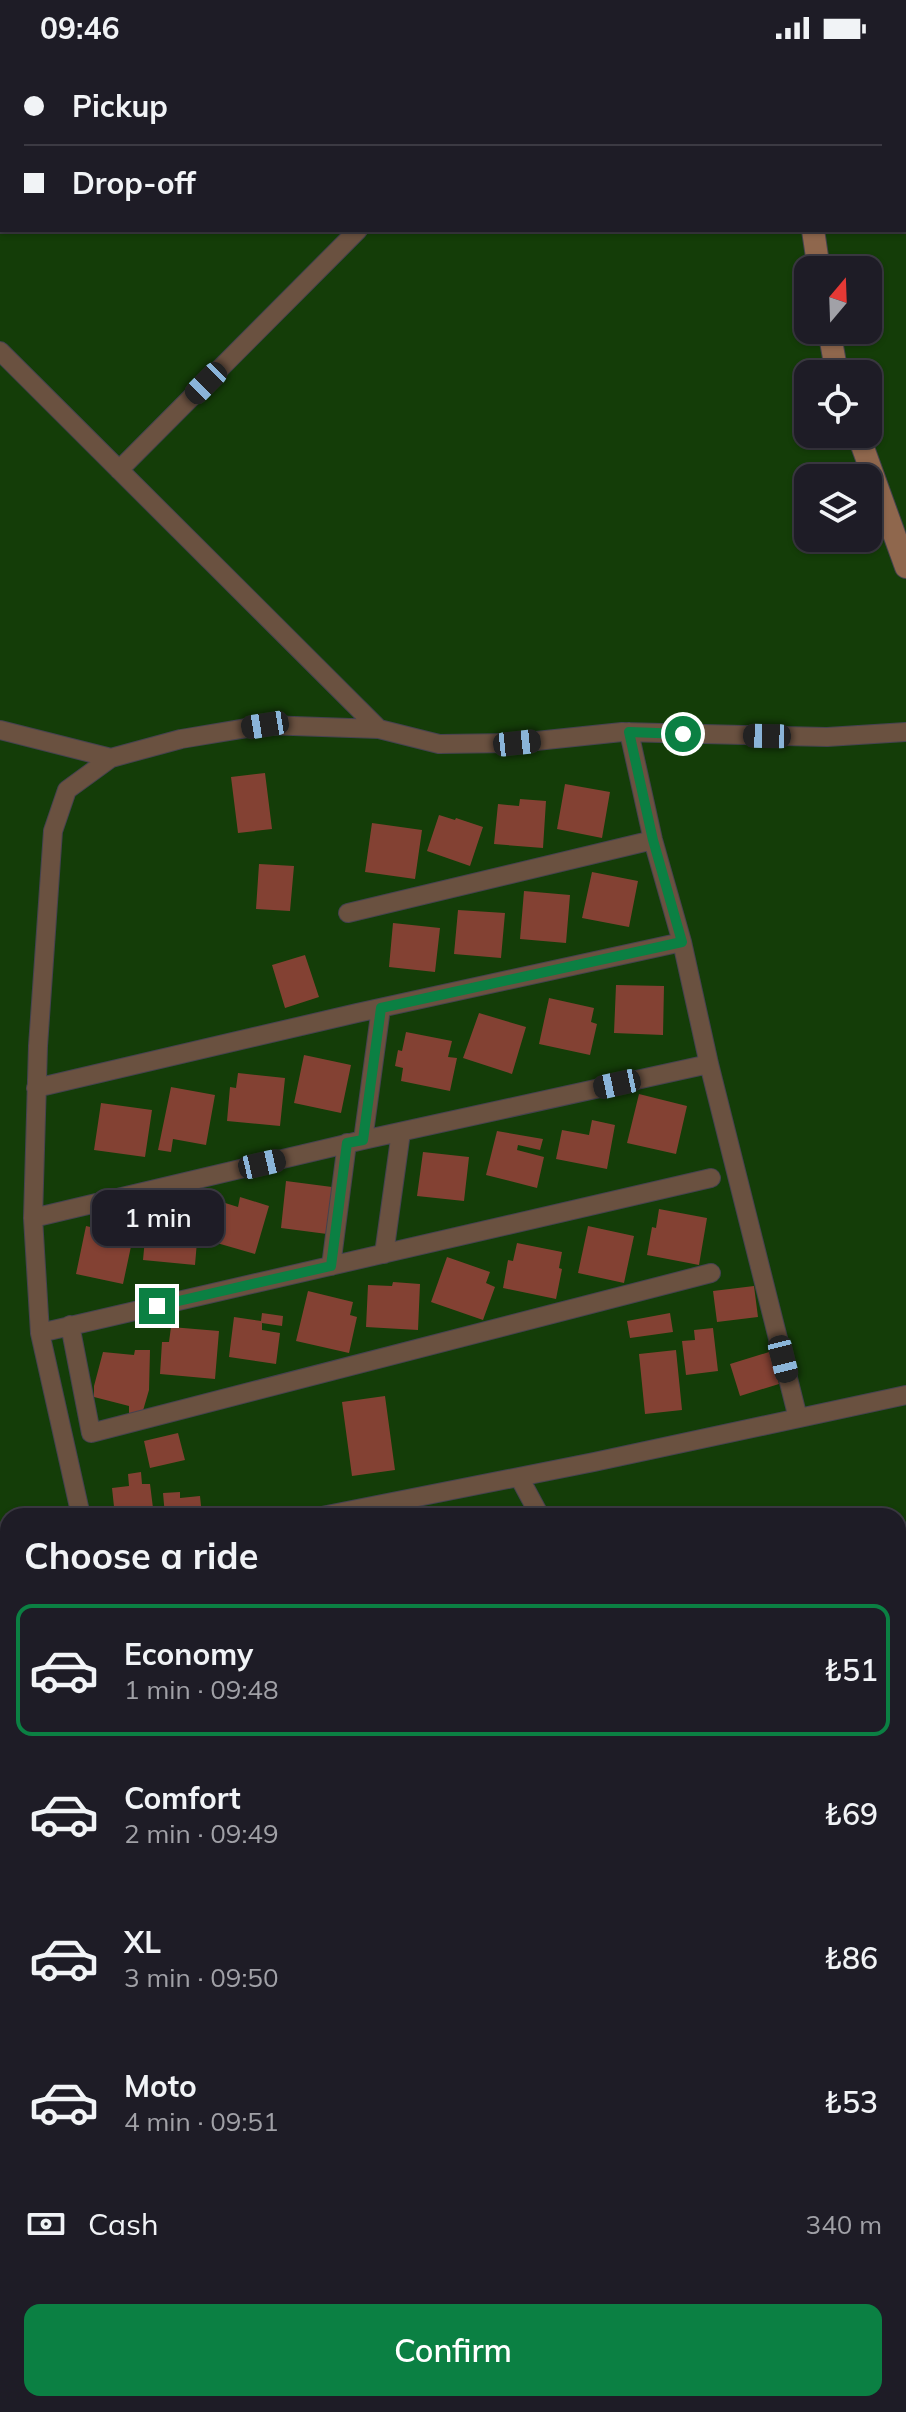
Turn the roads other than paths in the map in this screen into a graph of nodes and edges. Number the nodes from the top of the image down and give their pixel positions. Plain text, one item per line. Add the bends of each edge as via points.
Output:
1 (356, 232) edge
2 (813, 232) edge
3 (817, 256) edge
4 (0, 351) edge
5 (863, 448) edge
6 (119, 470) junction
7 (906, 567) edge
8 (379, 729) junction
9 (0, 730) edge
10 (629, 732) junction
11 (906, 732) edge
12 (111, 758) junction
13 (653, 840) junction
14 (348, 913) dead end
15 (682, 942) junction
16 (381, 1008) junction
17 (709, 1064) junction
18 (36, 1088) junction
19 (401, 1132) junction
20 (355, 1142) junction
21 (711, 1178) dead end
22 (33, 1218) junction
23 (384, 1254) junction
24 (331, 1266) junction
25 (711, 1273) dead end
26 (70, 1325) junction
27 (40, 1333) junction
28 (906, 1395) edge
29 (798, 1418) junction
30 (519, 1477) junction
31 (79, 1508) edge
32 (362, 1508) edge
33 (536, 1508) edge

1 - 6 street
2 - 3 main road
4 - 6 street
5 - 7 main road
6 - 8 street
8 - 10 street via 439,744
8 - 12 street via 265,725
9 - 12 street
10 - 11 street via 827,737
10 - 13 street
12 - 18 street via 67,790 53,831
13 - 14 street
13 - 15 street
15 - 16 street
15 - 17 street
16 - 18 street
16 - 20 street
17 - 19 street
17 - 29 street
18 - 22 street
19 - 20 street
19 - 23 street
20 - 22 street
20 - 24 street
21 - 23 street
22 - 27 street
23 - 24 street
24 - 26 street
25 - 26 street via 91,1433
26 - 27 street
27 - 31 street
28 - 29 street
29 - 30 street
30 - 32 street
30 - 33 street

